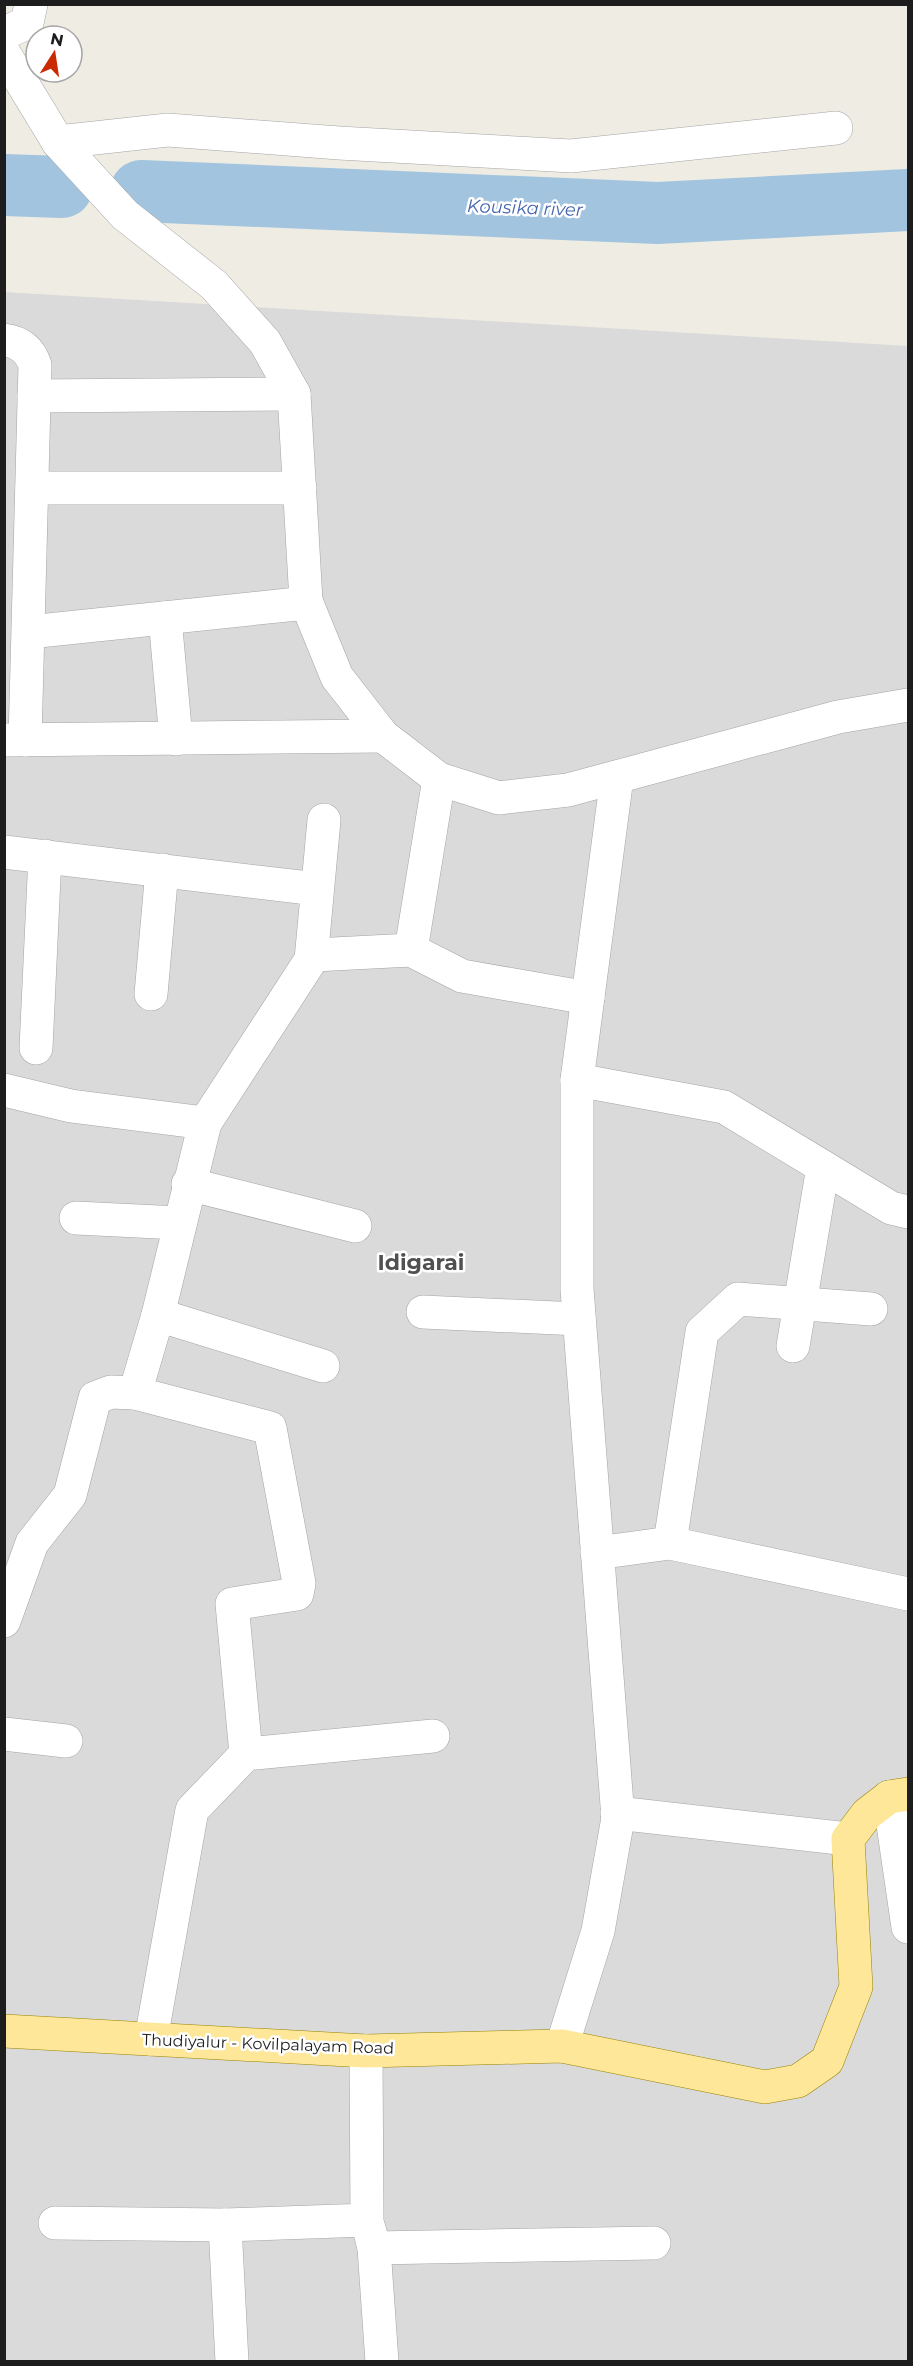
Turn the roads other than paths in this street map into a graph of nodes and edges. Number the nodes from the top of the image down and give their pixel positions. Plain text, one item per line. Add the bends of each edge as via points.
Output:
1 (31, 4) edge
2 (4, 33) edge
3 (4, 53) edge
4 (836, 128) dead end
5 (58, 142) junction
6 (4, 340) edge
7 (294, 394) junction
8 (34, 396) junction
9 (32, 488) junction
10 (300, 488) junction
11 (18, 520) edge
12 (307, 603) junction
13 (165, 618) junction
14 (29, 632) junction
15 (909, 705) edge
16 (383, 736) junction
17 (176, 739) junction
18 (15, 740) edge
19 (617, 777) junction
20 (439, 779) junction
21 (324, 820) dead end
22 (4, 852) edge
23 (45, 856) junction
24 (162, 870) junction
25 (317, 889) junction
26 (411, 950) junction
27 (311, 960) junction
28 (151, 994) dead end
29 (588, 998) junction
30 (36, 1048) dead end
31 (577, 1080) junction
32 (4, 1090) edge
33 (205, 1123) junction
34 (823, 1167) junction
35 (188, 1184) junction
36 (909, 1212) edge
37 (76, 1218) dead end
38 (179, 1223) junction
39 (355, 1226) dead end
40 (800, 1304) junction
41 (871, 1309) dead end
42 (423, 1312) dead end
43 (158, 1315) junction
44 (579, 1319) junction
45 (793, 1346) dead end
46 (323, 1366) dead end
47 (135, 1393) junction
48 (670, 1543) junction
49 (597, 1553) junction
50 (909, 1594) edge
51 (4, 1621) edge
52 (4, 1734) edge
53 (433, 1736) dead end
54 (66, 1741) dead end
55 (246, 1754) junction
56 (899, 1796) edge
57 (617, 1813) junction
58 (848, 1839) junction
59 (909, 1927) edge
60 (4, 2031) edge
61 (152, 2039) junction
62 (562, 2046) junction
63 (366, 2051) junction
64 (55, 2223) dead end
65 (225, 2225) junction
66 (370, 2234) junction
67 (654, 2243) dead end
68 (232, 2361) edge
69 (382, 2361) edge

1 - 2 street via 27,23
3 - 5 street
4 - 5 street via 571,156 168,130
5 - 7 street via 125,215 214,285 265,342
6 - 8 street via 20,344 33,359
7 - 8 street
7 - 10 street
8 - 9 street
9 - 10 street
9 - 11 street
10 - 12 street
11 - 14 street
12 - 13 street
12 - 16 street via 338,677
13 - 14 street
13 - 17 street
14 - 18 street
15 - 19 street via 838,717
16 - 17 street
16 - 20 street
17 - 18 street
19 - 20 street via 568,790 498,798
19 - 29 street
20 - 26 street
21 - 25 street
22 - 23 street
23 - 24 street
23 - 30 street
24 - 25 street
24 - 28 street
25 - 27 street
26 - 27 street via 314,955
26 - 29 street via 462,976
27 - 33 street
29 - 31 street
31 - 34 street via 724,1107
31 - 44 street
32 - 33 street via 71,1106
33 - 35 street
34 - 36 street via 891,1208
34 - 40 street
35 - 38 street
35 - 39 street
37 - 38 street
38 - 43 street
40 - 41 street
40 - 45 street
40 - 48 street via 738,1299 702,1332
42 - 44 street
43 - 46 street
43 - 47 street
44 - 49 street
47 - 51 street via 111,1392 95,1398 70,1495 32,1543
47 - 55 street via 270,1428 299,1583 297,1594 232,1604
48 - 49 street
48 - 50 street
49 - 57 street
52 - 54 street
53 - 55 street
55 - 61 street via 192,1810
56 - 58 main road via 867,1814
56 - 59 street
57 - 58 street
57 - 62 street via 598,1931
58 - 62 main road, Thudiyalur - Kovilpalayam Road via 856,1987 827,2061 798,2081 765,2087
60 - 61 main road, Thudiyalur - Kovilpalayam Road
61 - 63 main road, Thudiyalur - Kovilpalayam Road
62 - 63 main road, Thudiyalur - Kovilpalayam Road
63 - 66 street
64 - 65 street
65 - 66 street
65 - 68 street
66 - 67 street
66 - 69 street

